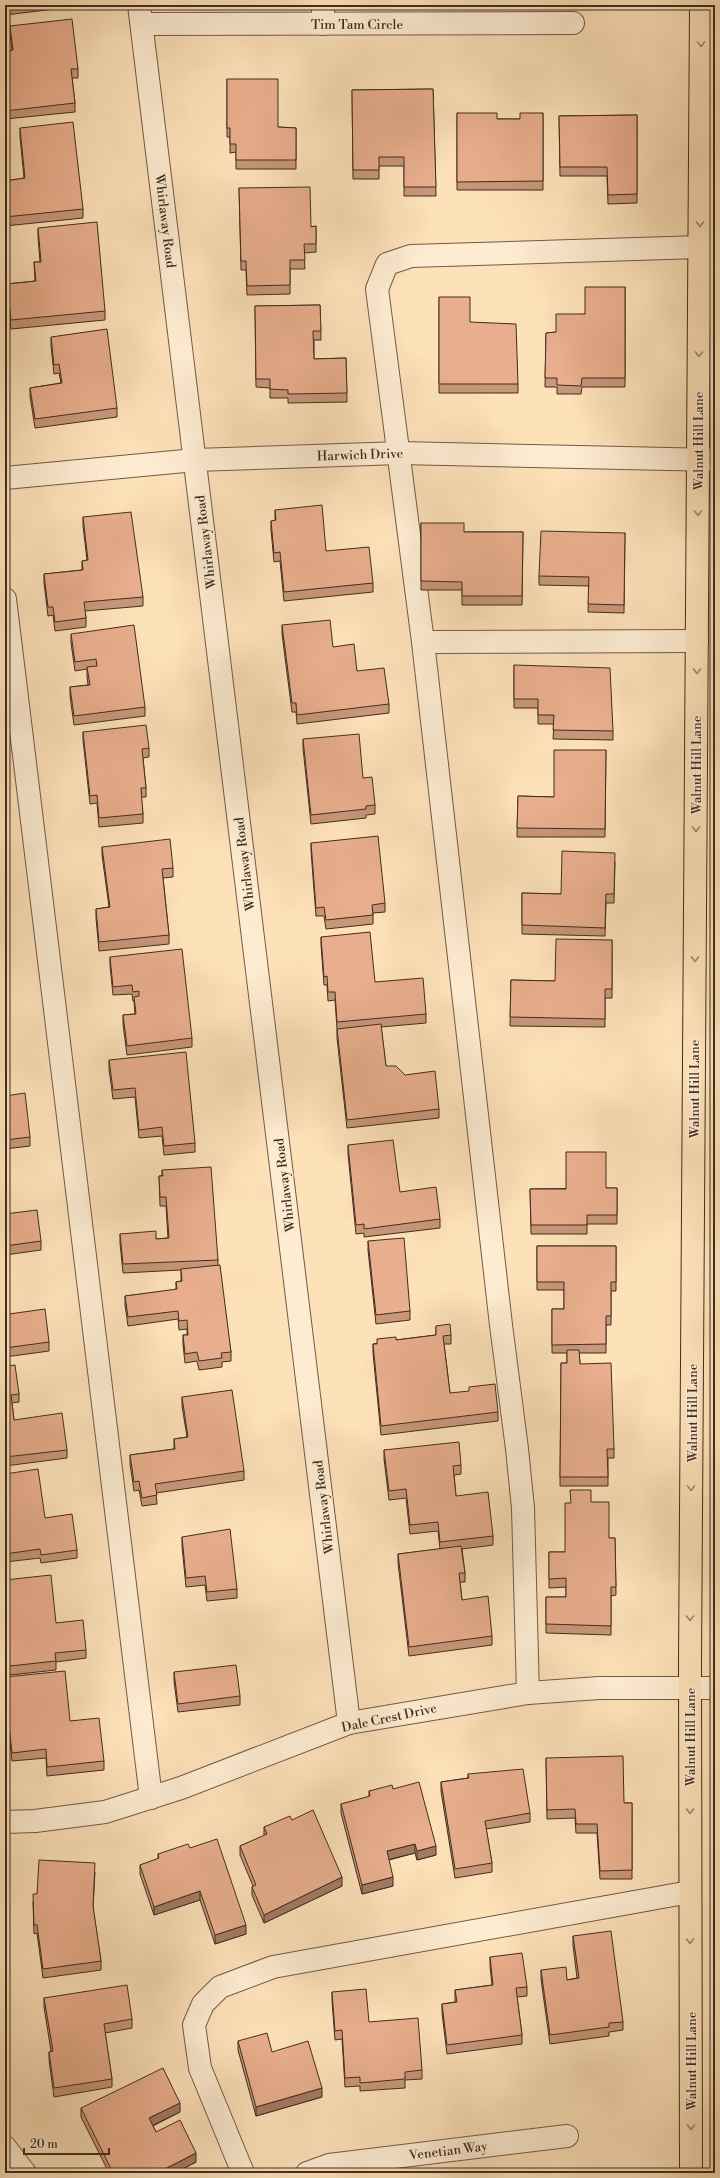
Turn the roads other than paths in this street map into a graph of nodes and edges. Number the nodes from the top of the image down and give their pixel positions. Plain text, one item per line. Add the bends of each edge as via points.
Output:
1 (701, 5) edge
2 (140, 14) edge
3 (323, 14) edge
4 (573, 23) dead end
5 (700, 246) junction
6 (400, 453) junction
7 (195, 460) junction
8 (706, 460) edge
9 (5, 478) edge
10 (5, 599) edge
11 (697, 641) junction
12 (423, 642) junction
13 (690, 1688) junction
14 (715, 1688) edge
15 (528, 1693) junction
16 (349, 1722) junction
17 (151, 1798) junction
18 (5, 1822) edge
19 (690, 1892) junction
20 (567, 2136) dead end
21 (5, 2147) edge
22 (25, 2173) edge
23 (243, 2173) edge
24 (307, 2173) edge
25 (691, 2173) edge

1 -> 5 main road, Walnut Hill Lane
2 - 3 street, Tim Tam Circle
2 - 7 street, Whirlaway Road
3 - 4 street, Tim Tam Circle
5 - 6 street via 411,256 387,264 378,289
5 -> 8 main road, Walnut Hill Lane
6 - 7 street, Harwich Drive
6 - 8 street, Harwich Drive
6 - 12 street
7 - 9 street, Harwich Drive
7 - 16 street, Whirlaway Road
8 -> 11 main road, Walnut Hill Lane
10 - 17 street
11 - 12 street
11 -> 13 main road, Walnut Hill Lane
12 - 15 street via 523,1508
13 - 14 street, Dale Crest Drive
13 - 15 street, Dale Crest Drive via 599,1688
13 -> 19 main road, Walnut Hill Lane
15 - 16 street, Dale Crest Drive
16 - 17 street, Dale Crest Drive
17 - 18 street, Dale Crest Drive via 105,1812
19 - 23 street via 272,1967 220,1987 203,2004 194,2025 200,2068
19 -> 25 main road, Walnut Hill Lane
20 - 24 street, Venetian Way via 329,2165
21 - 22 street

